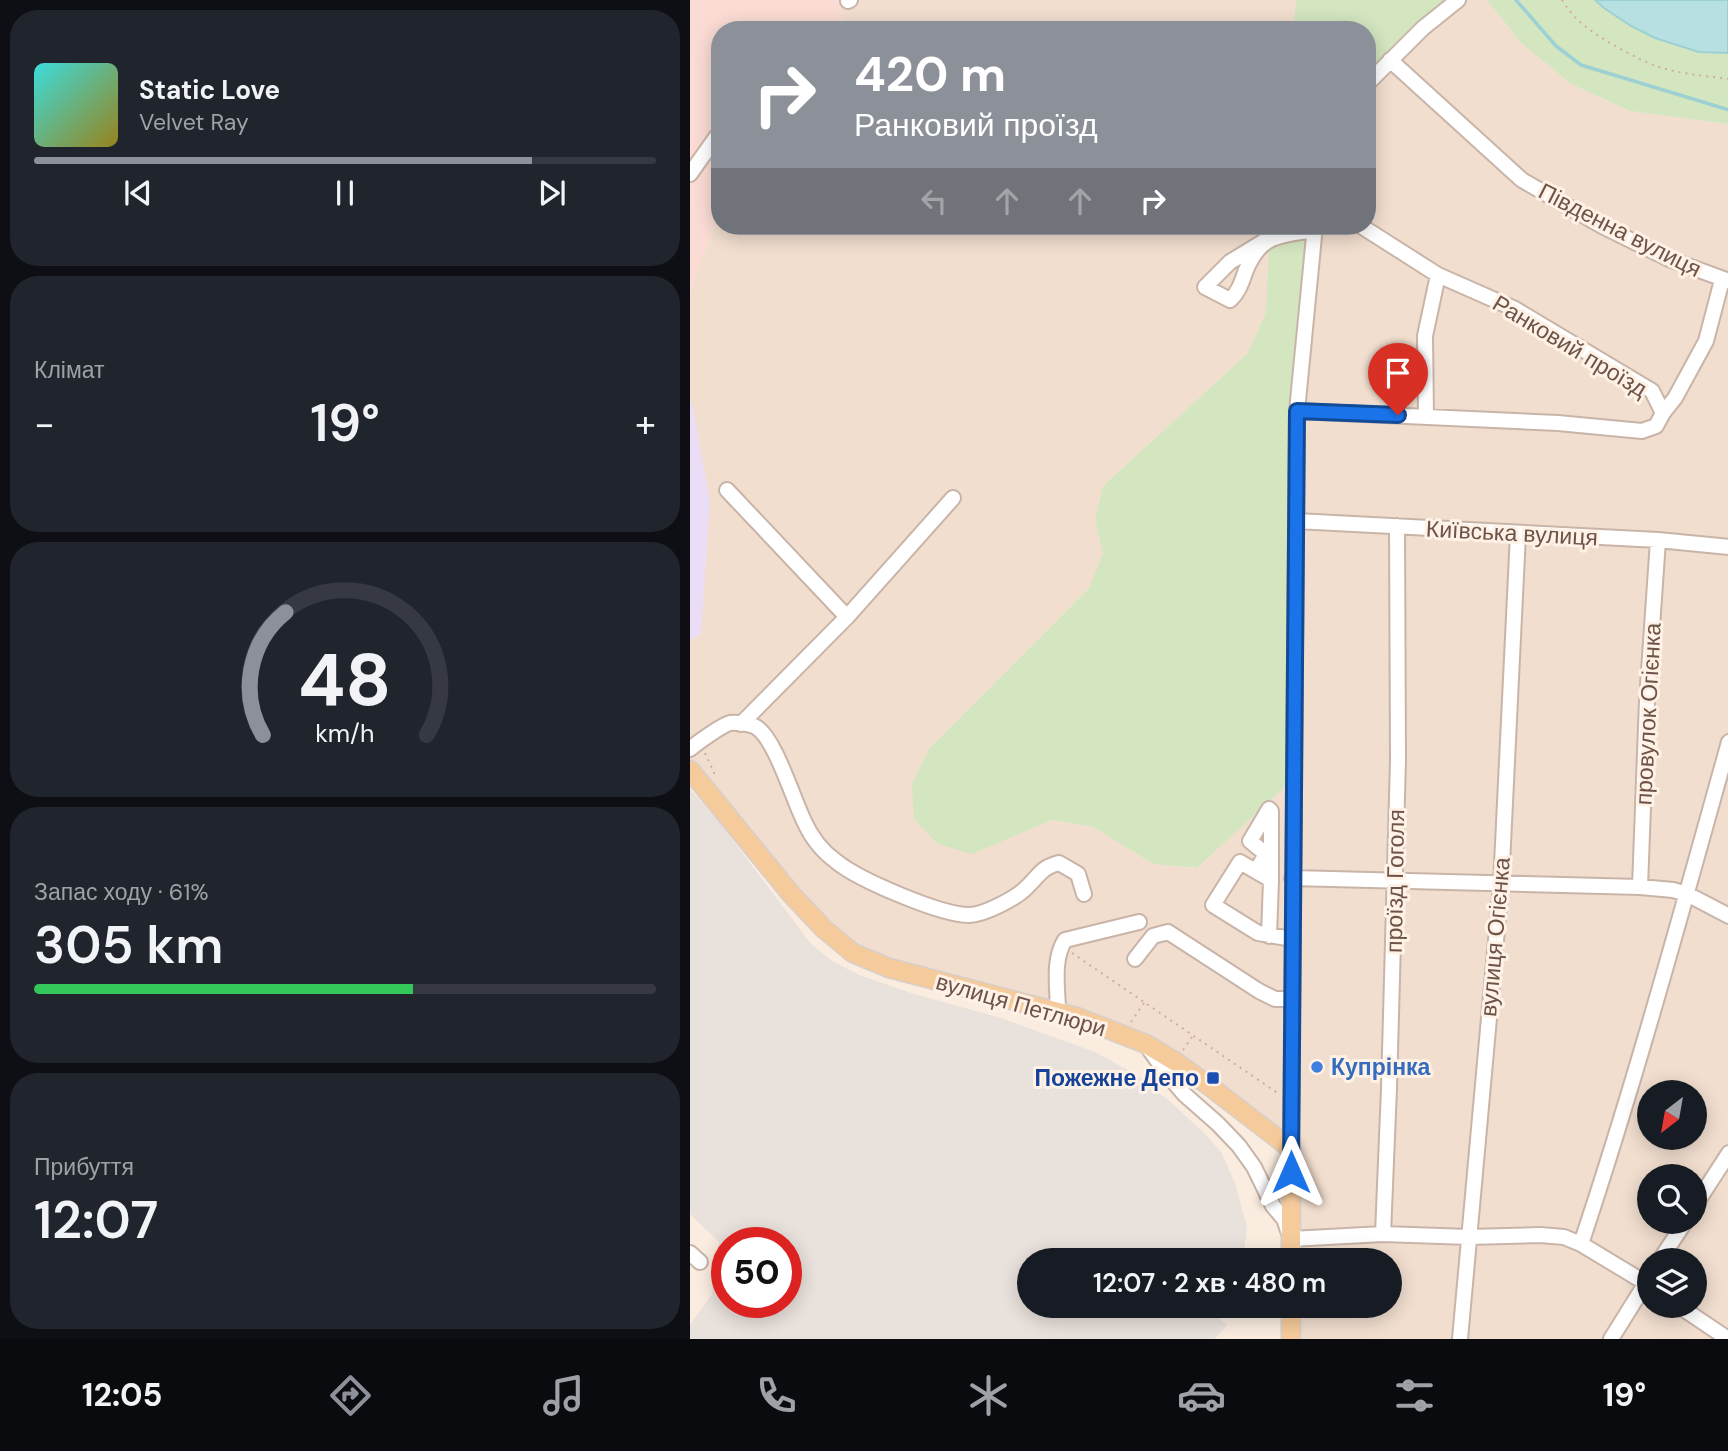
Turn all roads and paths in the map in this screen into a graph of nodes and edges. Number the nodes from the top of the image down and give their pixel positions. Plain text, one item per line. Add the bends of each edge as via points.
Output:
1 (1458, 0) edge
2 (1562, 0) edge
3 (1390, 61) junction
4 (1376, 75) edge
5 (1728, 79) edge
6 (711, 144) edge
7 (690, 174) edge
8 (1284, 235) edge
9 (1313, 235) edge
10 (1375, 235) edge
11 (1266, 240) dead end
12 (1438, 275) junction
13 (1725, 280) edge
14 (1297, 411) junction
15 (1663, 413) junction
16 (1426, 416) junction
17 (727, 490) dead end
18 (953, 498) dead end
19 (1296, 521) junction
20 (1398, 526) junction
21 (1518, 534) junction
22 (1658, 540) junction
23 (1728, 547) edge
24 (847, 617) junction
25 (741, 724) junction
26 (1728, 742) edge
27 (690, 749) edge
28 (690, 770) edge
29 (1256, 872) junction
30 (1293, 878) junction
31 (1271, 880) junction
32 (1395, 881) junction
33 (1501, 885) junction
34 (1640, 887) junction
35 (1084, 894) dead end
36 (1687, 894) junction
37 (1728, 916) edge
38 (1139, 922) dead end
39 (1269, 936) junction
40 (1292, 939) junction
41 (1061, 946) junction
42 (1135, 959) dead end
43 (1292, 999) junction
44 (1059, 1013) junction
45 (1146, 1044) junction
46 (1292, 1102) junction
47 (1291, 1149) junction
48 (1728, 1153) edge
49 (1707, 1186) edge
50 (1383, 1234) junction
51 (1469, 1237) junction
52 (1291, 1240) junction
53 (1581, 1244) junction
54 (1291, 1248) edge
55 (1637, 1276) edge
56 (1637, 1299) edge
57 (1291, 1318) edge
58 (1697, 1318) edge
59 (1291, 1339) edge
60 (1460, 1339) edge
61 (1611, 1339) edge
62 (1728, 1339) edge

1 - 3 street
2 - 5 path via 1576,18 1641,60
3 - 4 street
3 - 13 street, Південна вулиця via 1522,180 1669,260
6 - 7 street
8 - 11 street
9 - 14 street
10 - 12 street, Ранковий проїзд
12 - 15 street, Ранковий проїзд via 1515,309 1652,391
12 - 16 street via 1425,336
13 - 15 street via 1706,341
14 - 16 street, Ранковий проїзд
14 - 19 street
15 - 16 street, Ранковий проїзд via 1656,426 1643,431
17 - 24 street
18 - 24 street
19 - 20 street, Київська вулиця
19 - 30 street
20 - 21 street, Київська вулиця
20 - 32 street, проїзд Гоголя
21 - 22 street, Київська вулиця
21 - 33 street, вулиця Огієнка
22 - 23 street, Київська вулиця
22 - 34 street, провулок Огієнка
24 - 25 street
25 - 27 street via 730,723
25 - 35 street via 762,732 819,845 837,863 879,886 942,910 971,915 992,909 1024,890 1046,867 1059,863 1078,874
26 - 36 street
28 - 44 main road, вулиця Петлюри via 791,894 853,953 889,968
29 - 31 street
29 - 31 street via 1266,853 1249,841 1269,809
29 - 39 street via 1240,862 1213,905
30 - 32 street
30 - 40 street
31 - 39 street
32 - 33 street
32 - 50 street, проїзд Гоголя
33 - 34 street
33 - 51 street, вулиця Огієнка
34 - 36 street
36 - 37 street
36 - 53 street
38 - 41 street via 1065,940
39 - 40 street
40 - 43 street
41 - 44 street via 1057,961
41 - 46 path
42 - 43 street via 1153,936 1168,932 1259,991 1275,999
43 - 46 street
44 - 45 main road, вулиця Петлюри
45 - 47 main road, вулиця Петлюри
45 - 52 street via 1184,1094 1239,1146 1284,1219
46 - 47 street
47 - 52 main road
48 - 49 street
50 - 51 street
50 - 52 street
51 - 53 street via 1540,1235
51 - 60 street, вулиця Огієнка
52 - 54 main road
53 - 55 street
56 - 61 street
57 - 59 main road
58 - 62 street

